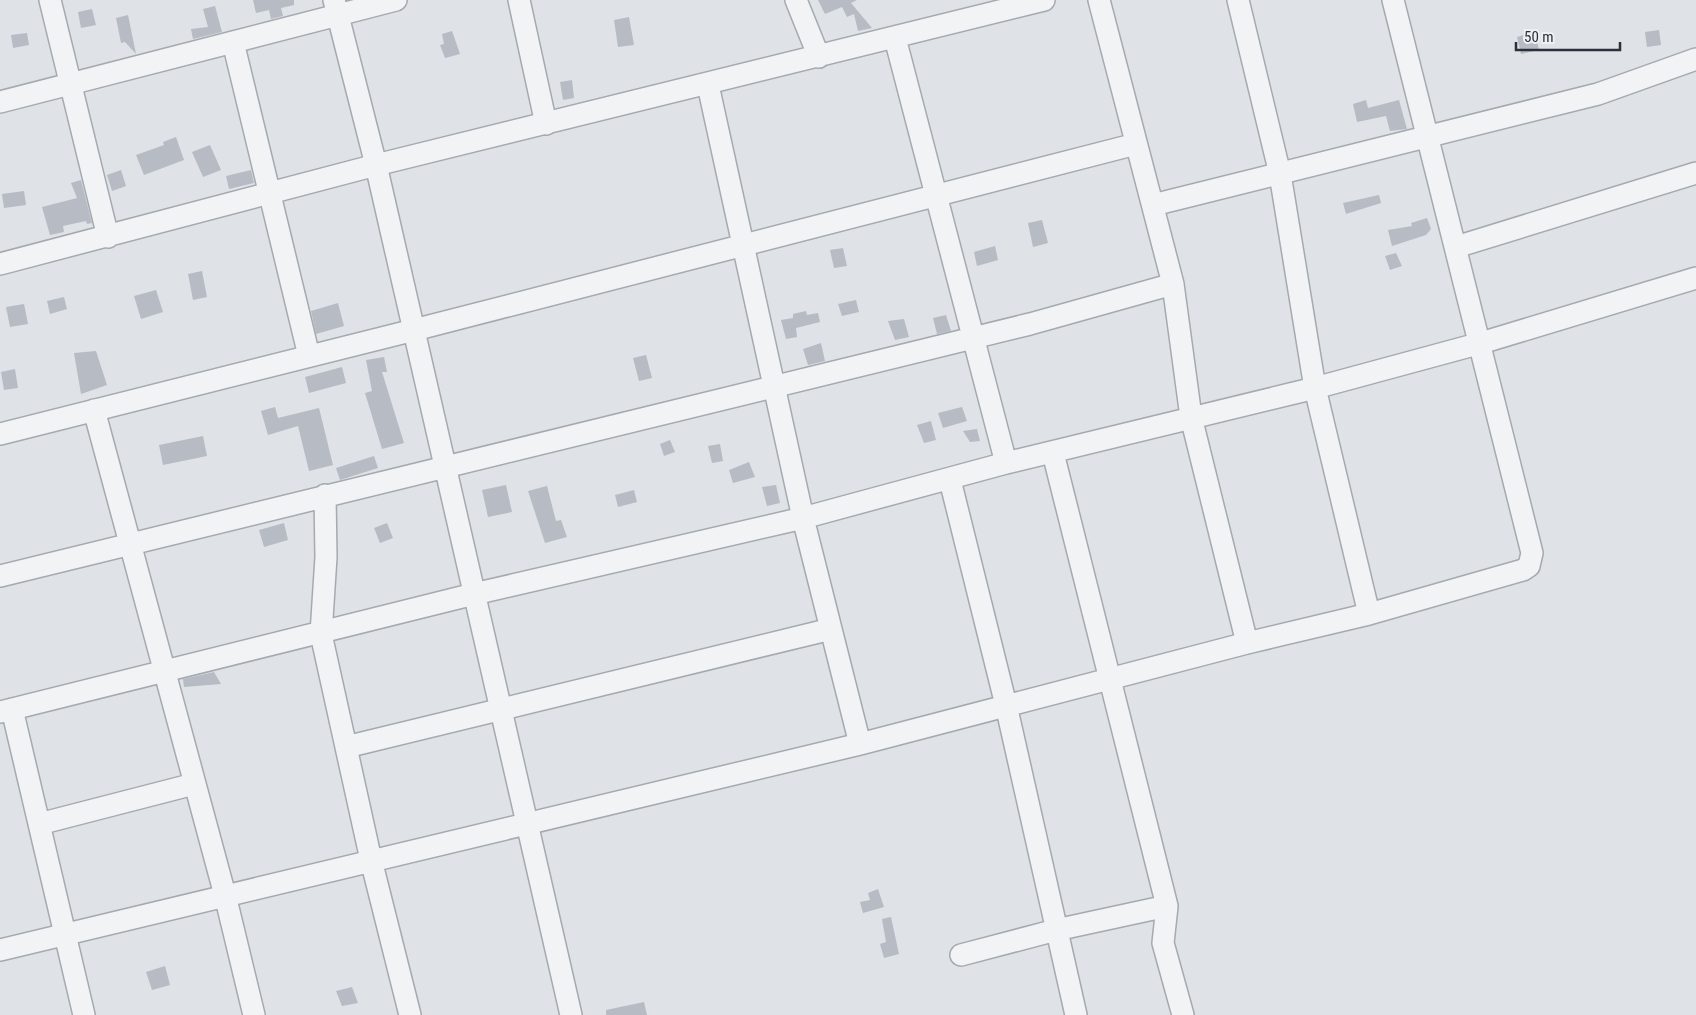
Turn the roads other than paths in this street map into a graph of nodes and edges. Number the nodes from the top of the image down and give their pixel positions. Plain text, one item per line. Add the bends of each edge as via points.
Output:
1 (50, 0) edge
2 (396, 0) edge
3 (519, 0) edge
4 (796, 0) edge
5 (1044, 0) edge
6 (1099, 0) edge
7 (1238, 0) edge
8 (1393, 0) edge
9 (336, 7) edge
10 (978, 8) edge
11 (895, 38) junction
12 (233, 42) junction
13 (819, 58) junction
14 (1696, 59) edge
15 (72, 83) junction
16 (708, 85) junction
17 (0, 102) edge
18 (546, 124) junction
19 (1428, 137) junction
20 (1136, 144) junction
21 (376, 166) junction
22 (1696, 173) edge
23 (1280, 174) junction
24 (271, 193) junction
25 (934, 196) junction
26 (1153, 205) junction
27 (108, 237) junction
28 (744, 245) junction
29 (1456, 247) junction
30 (0, 264) edge
31 (1696, 278) edge
32 (1173, 284) junction
33 (414, 330) junction
34 (973, 338) junction
35 (1481, 343) junction
36 (309, 356) junction
37 (774, 386) junction
38 (1315, 388) junction
39 (94, 410) junction
40 (1191, 417) junction
41 (0, 434) edge
42 (1053, 453) junction
43 (1006, 463) junction
44 (444, 467) junction
45 (950, 480) junction
46 (325, 495) junction
47 (803, 518) junction
48 (129, 544) junction
49 (0, 576) edge
50 (474, 594) junction
51 (1369, 614) junction
52 (831, 629) junction
53 (321, 634) junction
54 (1248, 643) junction
55 (164, 672) junction
56 (1109, 679) junction
57 (1006, 705) junction
58 (6, 710) edge
59 (499, 711) junction
60 (860, 744) junction
61 (346, 747) junction
62 (194, 784) junction
63 (39, 824) junction
64 (526, 824) junction
65 (371, 860) junction
66 (225, 895) junction
67 (1166, 906) junction
68 (1056, 930) junction
69 (64, 934) junction
70 (0, 950) edge
71 (961, 955) dead end
72 (84, 1015) edge
73 (254, 1015) edge
74 (410, 1015) edge
75 (571, 1015) edge
76 (1076, 1015) edge
77 (1183, 1015) edge

1 - 15 street
2 - 9 street
3 - 18 street
4 - 13 street
5 - 10 street
6 - 20 street
7 - 23 street
8 - 19 street
9 - 12 street
9 - 21 street
10 - 11 street
11 - 13 street
11 - 25 street
12 - 15 street
12 - 24 street
13 - 16 street
14 - 19 street via 1598,94
15 - 17 street
15 - 27 street
16 - 18 street
16 - 28 street
18 - 21 street
19 - 23 street
19 - 29 street
20 - 25 street
20 - 26 street
21 - 24 street
21 - 33 street
22 - 29 street
23 - 26 street
23 - 38 street
24 - 27 street
24 - 36 street
25 - 28 street
25 - 34 street
26 - 32 street
27 - 30 street
28 - 33 street
28 - 37 street
29 - 35 street
31 - 35 street
32 - 34 street
32 - 40 street
33 - 36 street
33 - 44 street
34 - 37 street
34 - 43 street
35 - 38 street
35 - 51 street via 1532,560 1523,570
36 - 39 street
37 - 44 street
37 - 47 street
38 - 40 street
38 - 51 street
39 - 41 street
39 - 48 street
40 - 42 street
40 - 54 street
42 - 43 street
42 - 56 street
43 - 45 street
44 - 46 street
44 - 50 street
45 - 47 street
45 - 57 street
46 - 48 street
46 - 53 street via 326,557
47 - 50 street
47 - 52 street
48 - 49 street
48 - 55 street
50 - 53 street
50 - 59 street
51 - 54 street
52 - 59 street
52 - 60 street
53 - 55 street
53 - 61 street
54 - 56 street
55 - 58 street
55 - 62 street
56 - 57 street
56 - 67 street
57 - 60 street
57 - 68 street
58 - 63 street
59 - 61 street
59 - 64 street
60 - 64 street
61 - 65 street
62 - 63 street
62 - 66 street
63 - 69 street
64 - 65 street
64 - 75 street
65 - 66 street
65 - 74 street
66 - 69 street
66 - 73 street
67 - 68 street
67 - 77 street via 1163,943
68 - 71 street
68 - 76 street
69 - 70 street
69 - 72 street

